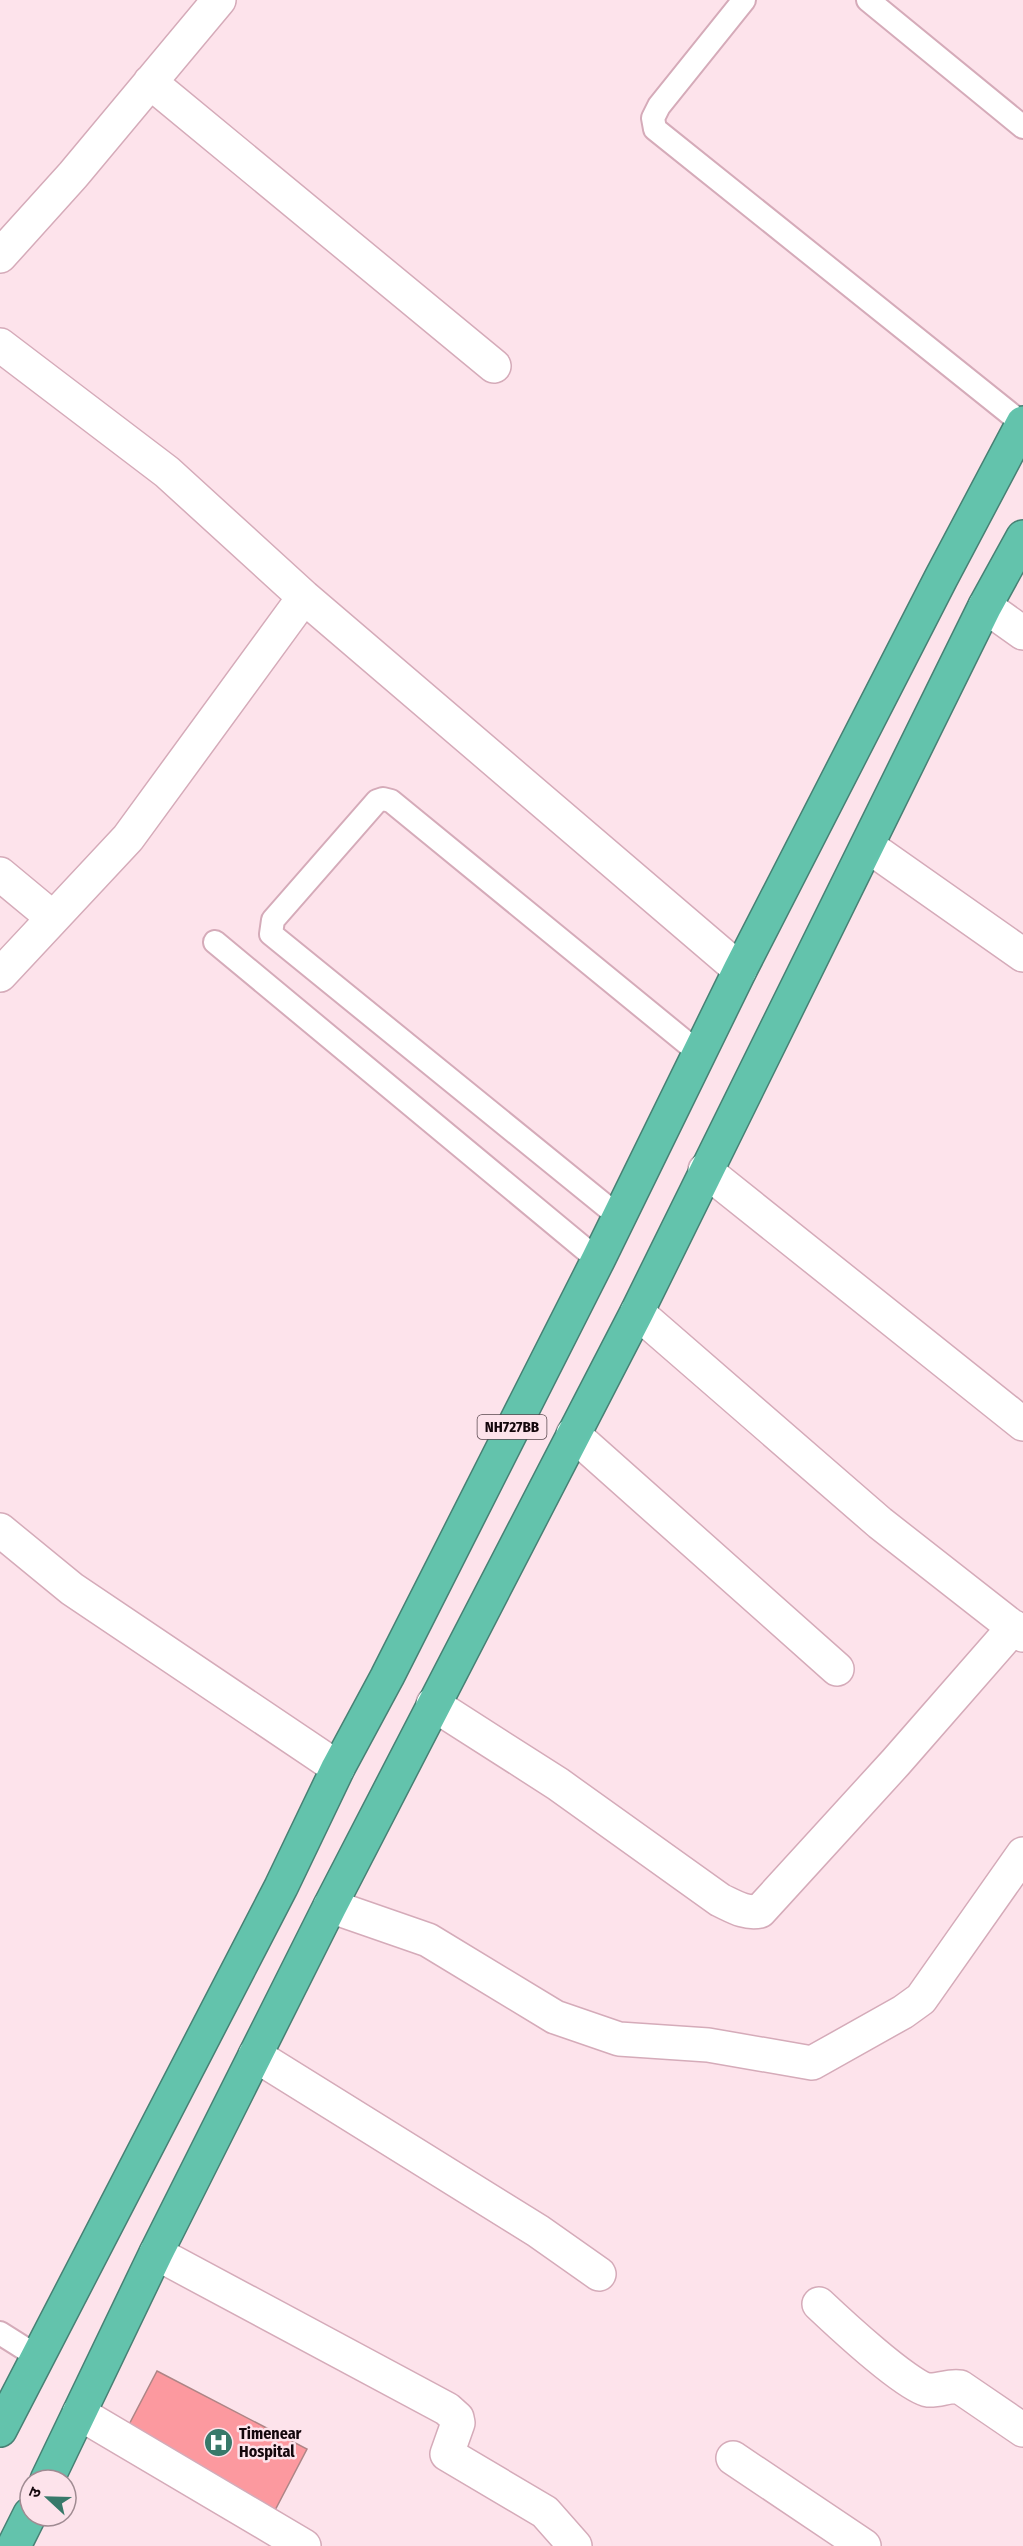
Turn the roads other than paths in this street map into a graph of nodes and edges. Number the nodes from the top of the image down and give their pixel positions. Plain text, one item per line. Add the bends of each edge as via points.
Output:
1 (219, 0) edge
2 (744, 0) edge
3 (868, 0) edge
4 (150, 82) junction
5 (1023, 127) edge
6 (0, 256) edge
7 (0, 345) edge
8 (494, 366) dead end
9 (1023, 424) edge
10 (1023, 537) edge
11 (304, 597) junction
12 (985, 606) junction
13 (1023, 633) edge
14 (868, 846) junction
15 (0, 874) edge
16 (53, 918) junction
17 (215, 942) dead end
18 (1023, 955) edge
19 (740, 970) junction
20 (0, 975) edge
21 (699, 1053) junction
22 (705, 1170) junction
23 (618, 1216) junction
24 (598, 1260) junction
25 (637, 1312) junction
26 (1023, 1424) edge
27 (573, 1434) junction
28 (0, 1530) edge
29 (1019, 1631) edge
30 (837, 1669) dead end
31 (433, 1704) junction
32 (338, 1768) junction
33 (1023, 1854) edge
34 (330, 1906) junction
35 (255, 2055) junction
36 (156, 2253) junction
37 (599, 2274) dead end
38 (819, 2304) dead end
39 (0, 2333) edge
40 (38, 2357) junction
41 (80, 2413) junction
42 (0, 2430) edge
43 (1023, 2430) edge
44 (733, 2458) dead end
45 (53, 2468) edge
46 (23, 2528) edge
47 (569, 2544) edge
48 (14, 2546) edge
49 (304, 2546) edge
50 (864, 2546) edge

1 - 4 street
2 - 9 lane via 659,106 653,118 655,129
3 - 5 lane
4 - 6 street
4 - 8 street
7 - 11 street via 167,472
9 - 19 highway, NH727BB
10 - 12 highway, NH727BB
11 - 16 street via 128,838
11 - 19 street
12 - 13 street
12 - 14 highway, NH727BB
14 - 18 street
14 - 22 highway, NH727BB
15 - 16 street
16 - 20 street
17 - 24 lane
19 - 21 highway, NH727BB
21 - 23 highway, NH727BB
21 - 23 lane via 400,808 383,799 377,801 273,920 271,934
22 - 25 highway, NH727BB
22 - 26 street
23 - 24 highway, NH727BB
24 - 32 highway, NH727BB
25 - 27 highway, NH727BB
25 - 29 street via 880,1523
27 - 30 street
27 - 31 highway, NH727BB
28 - 32 street via 72,1589
29 - 31 street via 760,1911 754,1912 720,1900 558,1784
31 - 34 highway, NH727BB
32 - 40 highway, NH727BB via 281,1887
33 - 34 street via 921,1999 812,2063 708,2045 620,2039 555,2017 428,1940
34 - 35 highway, NH727BB
35 - 36 highway, NH727BB
35 - 37 street via 538,2231
36 - 41 highway, NH727BB
36 - 47 street via 447,2409 458,2423 447,2454 545,2512
38 - 43 street via 872,2352 920,2387 960,2387
39 - 40 lane
40 - 42 highway, NH727BB
41 - 45 highway, NH727BB
41 - 49 street
44 - 50 street
46 - 48 highway

